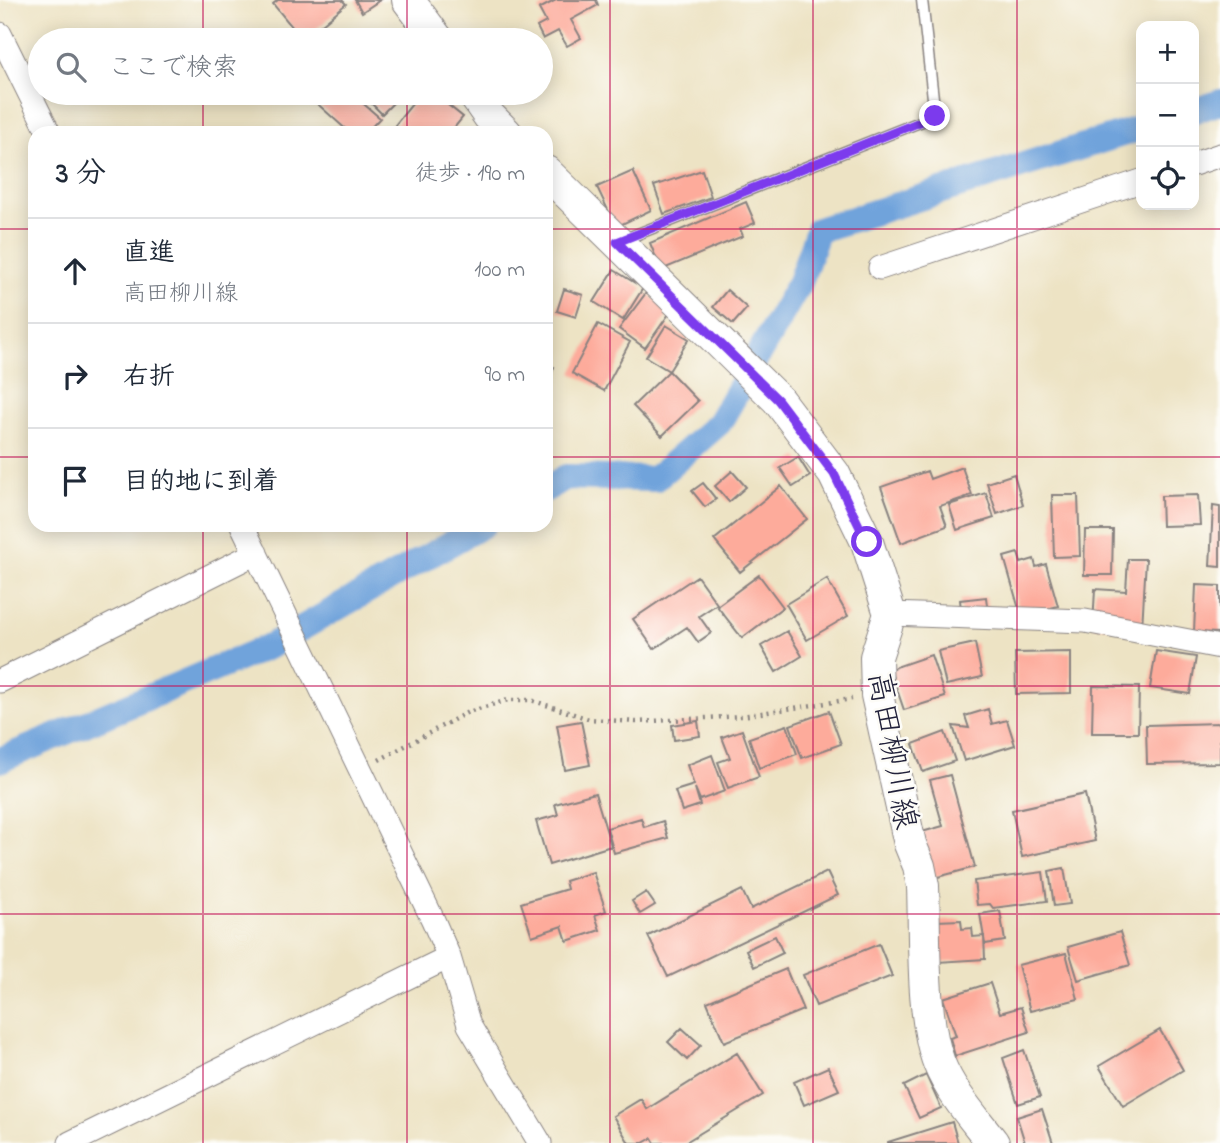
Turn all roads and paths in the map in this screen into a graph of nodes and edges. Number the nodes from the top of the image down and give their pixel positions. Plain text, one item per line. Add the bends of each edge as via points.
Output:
1 (408, 0) edge
2 (922, 0) edge
3 (429, 28) edge
4 (0, 34) edge
5 (28, 91) edge
6 (35, 105) edge
7 (481, 105) edge
8 (46, 126) edge
9 (499, 126) edge
10 (1220, 155) edge
11 (1199, 162) edge
12 (553, 179) edge
13 (1136, 183) edge
14 (617, 242) junction
15 (880, 268) dead end
16 (246, 532) edge
17 (256, 553) junction
18 (890, 614) junction
19 (1220, 647) edge
20 (0, 681) edge
21 (877, 695) junction
22 (360, 769) junction
23 (449, 957) junction
24 (70, 1143) edge
25 (540, 1143) edge
26 (993, 1143) edge

1 - 3 main road
2 - 14 lane via 935,116
4 - 5 street
6 - 8 street
7 - 9 main road
10 - 11 street
12 - 14 main road
13 - 15 street
14 - 18 main road via 778,400 834,474 867,542
16 - 17 street
17 - 20 street
17 - 22 street
18 - 19 street via 1085,621
18 - 21 main road, 高田柳川線 via 876,657
21 - 22 path via 742,716 636,722 589,719 531,700 508,700 468,712
21 - 26 main road, 高田柳川線 via 923,886 928,1011 935,1050 951,1087
22 - 23 street
23 - 24 street
23 - 25 street via 470,1025

